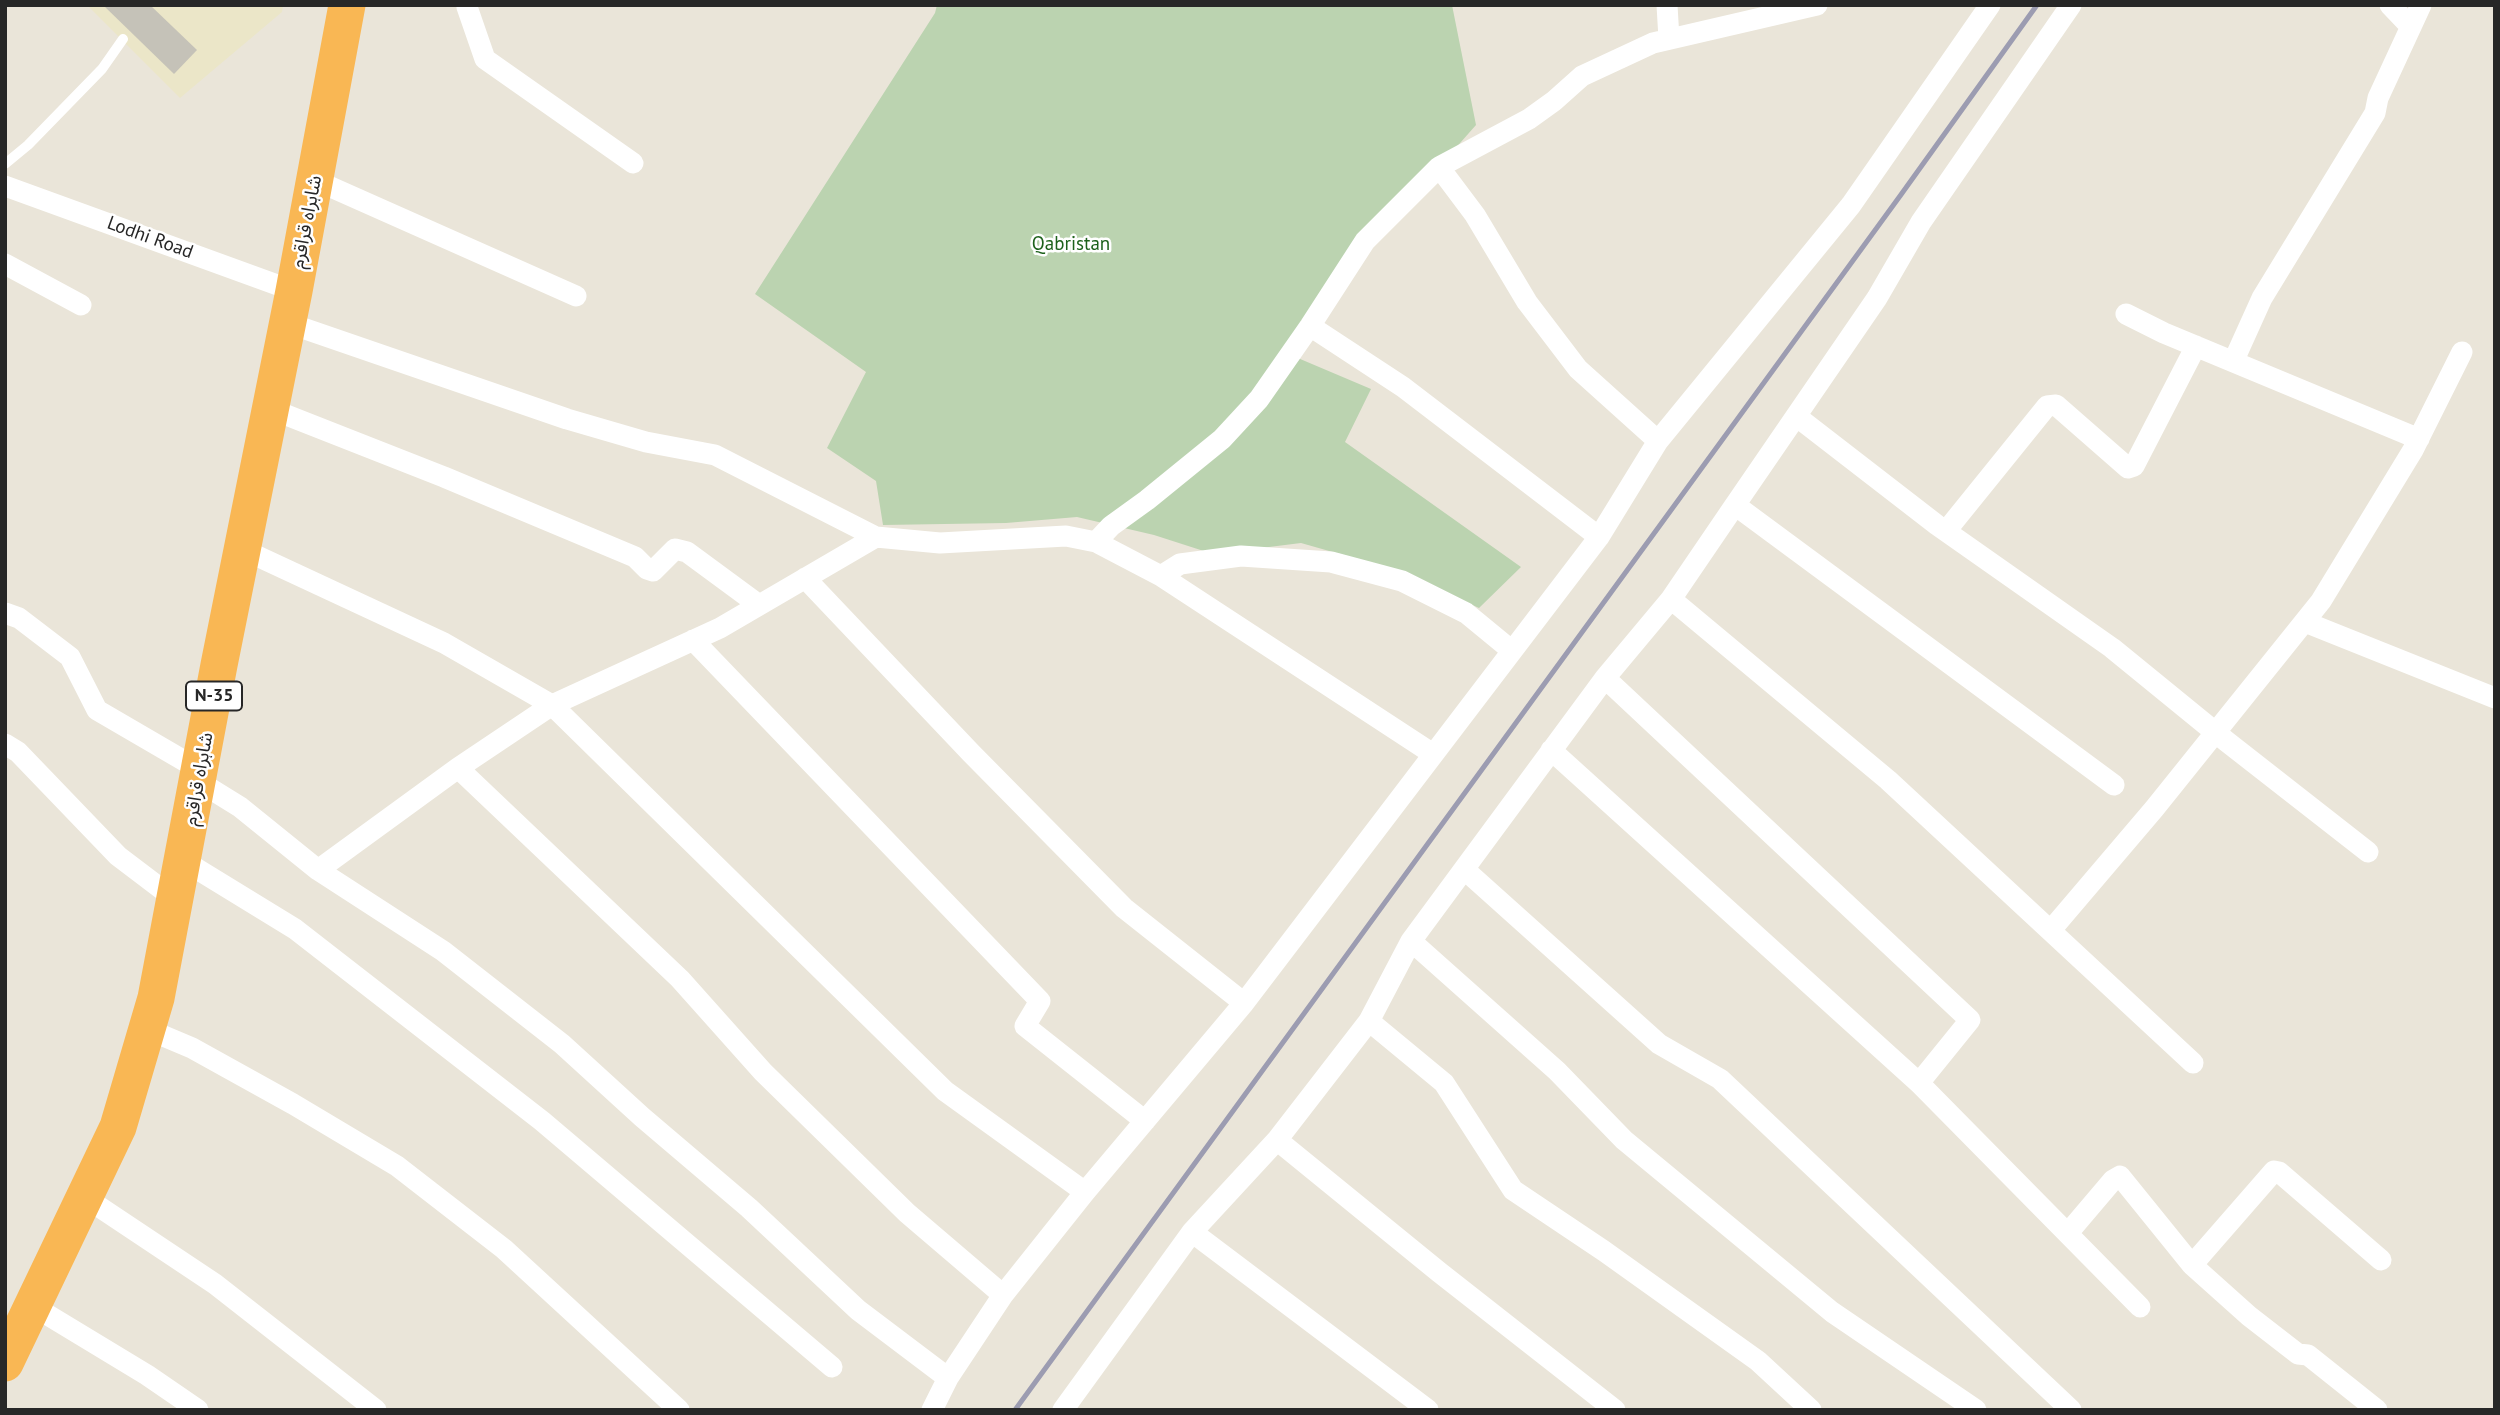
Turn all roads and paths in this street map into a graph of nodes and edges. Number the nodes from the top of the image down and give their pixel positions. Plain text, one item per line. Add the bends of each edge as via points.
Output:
1 (347, 5) edge
2 (1667, 5) edge
3 (1990, 5) edge
4 (2071, 5) edge
5 (2390, 5) edge
6 (2421, 5) edge
7 (471, 6) edge
8 (1814, 6) edge
9 (2411, 27) junction
10 (1669, 39) junction
11 (122, 40) dead end
12 (633, 163) dead end
13 (5, 164) edge
14 (1439, 167) junction
15 (315, 180) junction
16 (5, 186) edge
17 (5, 264) edge
18 (576, 296) dead end
19 (80, 304) dead end
20 (291, 307) junction
21 (2126, 314) dead end
22 (1310, 326) junction
23 (2196, 346) junction
24 (2462, 352) dead end
25 (2234, 360) junction
26 (271, 409) junction
27 (1796, 416) junction
28 (2419, 439) junction
29 (1658, 440) junction
30 (1735, 505) junction
31 (1946, 531) junction
32 (876, 537) junction
33 (1599, 537) junction
34 (1096, 541) junction
35 (242, 549) junction
36 (1161, 576) junction
37 (805, 578) junction
38 (1671, 599) junction
39 (759, 606) junction
40 (5, 613) edge
41 (2305, 622) junction
42 (693, 640) junction
43 (1511, 650) junction
44 (1605, 678) junction
45 (2495, 698) edge
46 (552, 705) junction
47 (2216, 733) junction
48 (5, 744) edge
49 (1551, 750) junction
50 (1433, 754) junction
51 (458, 768) junction
52 (199, 776) junction
53 (2114, 785) dead end
54 (2368, 852) dead end
55 (184, 861) junction
56 (318, 870) junction
57 (1465, 870) junction
58 (176, 900) junction
59 (2051, 930) junction
60 (1411, 941) junction
61 (1244, 1003) junction
62 (1369, 1021) junction
63 (147, 1029) junction
64 (2193, 1063) dead end
65 (1919, 1083) junction
66 (1144, 1121) junction
67 (1277, 1140) junction
68 (1085, 1192) junction
69 (86, 1198) junction
70 (1192, 1232) junction
71 (2068, 1233) junction
72 (2381, 1260) dead end
73 (2192, 1265) junction
74 (1003, 1295) junction
75 (33, 1306) junction
76 (2140, 1307) dead end
77 (5, 1363) edge
78 (832, 1367) dead end
79 (948, 1378) junction
80 (198, 1410) edge
81 (376, 1410) edge
82 (679, 1410) edge
83 (932, 1410) edge
84 (1063, 1410) edge
85 (1428, 1410) edge
86 (1615, 1410) edge
87 (1811, 1410) edge
88 (1976, 1410) edge
89 (2071, 1410) edge
90 (2377, 1410) edge

1 - 15 highway, شاہراہ قراقرم / N-35
2 - 10 street
3 - 29 street via 1852,205
4 - 27 street via 1921,222 1877,298
5 - 9 street
6 - 9 street
7 - 12 street via 485,59
8 - 10 street
9 - 25 street via 2375,113 2262,298
10 - 14 street via 1582,76 1529,119
11 - 13 lane via 102,69
14 - 22 street via 1365,241
14 - 29 street via 1475,215 1527,302 1578,369
15 - 18 street
15 - 20 highway, شاہراہ قراقرم / N-35
16 - 20 street, Lodhi Road
17 - 19 street
20 - 26 highway, شاہراہ قراقرم / N-35
20 - 32 street, Lodhi Road via 567,419 646,442 715,455
21 - 23 street
22 - 33 street via 1403,387
22 - 34 street via 1259,399 1222,439
23 - 25 street
23 - 31 street via 2134,466 2128,468 2056,405 2047,406
24 - 28 street
25 - 28 street
26 - 35 highway, شاہراہ قراقرم / N-35
26 - 39 street via 635,557 647,569 653,571 675,549 687,552
27 - 30 street
27 - 31 street
28 - 41 street
29 - 33 street
30 - 38 street
30 - 53 street
31 - 47 street via 2112,648
32 - 34 street via 940,543 1066,536
32 - 37 street
33 - 43 street
34 - 36 street
35 - 46 street via 444,643
35 - 52 highway, شاہراہ قراقرم / N-35
36 - 43 street via 1180,564 1241,556 1331,562 1402,581 1466,613
36 - 50 street
37 - 39 street
37 - 61 street via 1124,908
38 - 44 street
38 - 59 street via 1888,780
39 - 42 street
40 - 52 street via 19,618 70,657 97,710
41 - 45 street
41 - 47 street
42 - 46 street
42 - 66 street via 1040,1002 1025,1026
43 - 50 street
44 - 49 street
44 - 65 street via 1970,1020
46 - 51 street
46 - 68 street via 945,1091
47 - 54 street
47 - 59 street
48 - 58 street via 118,856
49 - 57 street
49 - 65 street
50 - 61 street
51 - 56 street
51 - 74 street via 680,979 763,1072 907,1213
52 - 55 highway, شاہراہ قراقرم / N-35
52 - 56 street
55 - 58 highway, شاہراہ قراقرم / N-35
55 - 78 street via 295,929 499,1087
56 - 79 street via 443,951 562,1044 858,1310
57 - 60 street
57 - 89 street via 1659,1044 1720,1079
58 - 63 highway, شاہراہ قراقرم / N-35
59 - 64 street
60 - 62 street
60 - 88 street via 1557,1071 1624,1140 1707,1209 1832,1312
61 - 66 street
62 - 67 street
62 - 87 street via 1444,1083 1513,1191 1758,1361
63 - 69 highway, شاہراہ قراقرم / N-35 via 118,1127
63 - 82 street via 192,1048 397,1166 504,1249
65 - 71 street
66 - 68 street
67 - 70 street
67 - 86 street
68 - 74 street
69 - 75 highway, شاہراہ قراقرم / N-35
69 - 81 street via 215,1284
70 - 84 street
70 - 85 street
71 - 73 street via 2120,1176
71 - 76 street
72 - 73 street via 2274,1171
73 - 90 street via 2249,1316 2298,1354 2308,1354
74 - 79 street
75 - 77 highway, شاہراہ قراقرم / N-35
75 - 80 street
79 - 83 street

